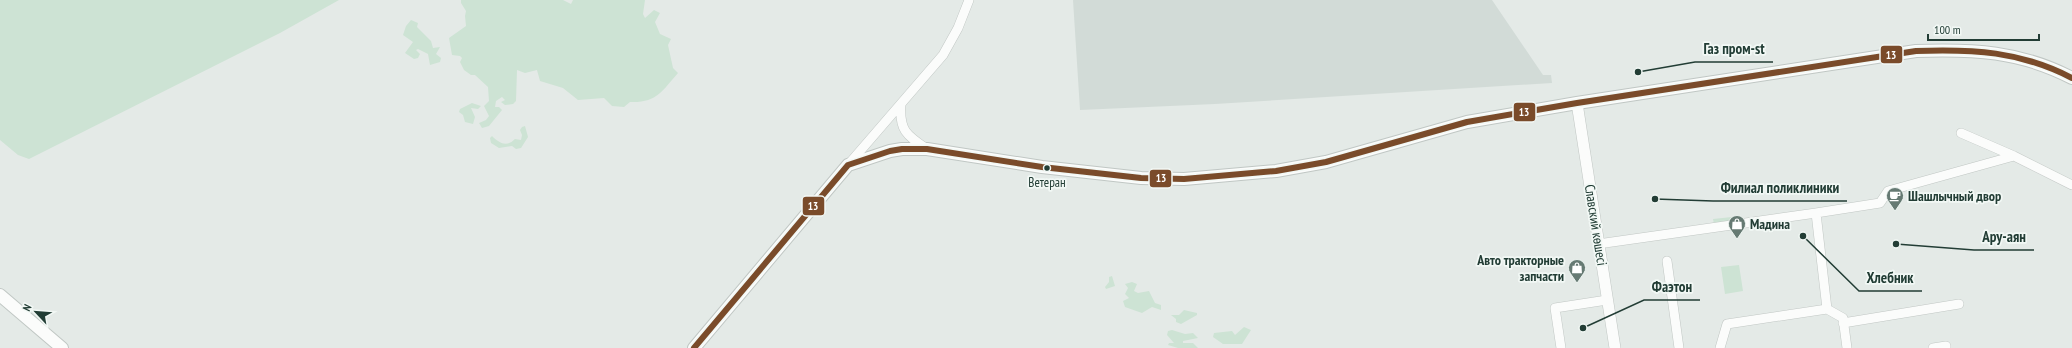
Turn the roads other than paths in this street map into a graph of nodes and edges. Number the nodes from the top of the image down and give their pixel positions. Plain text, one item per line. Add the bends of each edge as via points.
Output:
1 (968, 0) edge
2 (2072, 78) edge
3 (1577, 102) junction
4 (901, 104) junction
5 (1961, 133) dead end
6 (927, 149) junction
7 (2014, 156) junction
8 (848, 165) junction
9 (2072, 185) edge
10 (1816, 213) junction
11 (1598, 244) junction
12 (1667, 261) dead end
13 (0, 295) edge
14 (1607, 300) junction
15 (1958, 304) dead end
16 (1827, 309) junction
17 (1843, 323) junction
18 (62, 348) edge
19 (694, 348) edge
20 (1561, 348) edge
21 (1615, 348) edge
22 (1679, 348) edge
23 (1720, 348) edge
24 (1846, 348) edge
25 (1933, 348) edge
26 (1946, 348) edge

1 - 4 street via 958,28 943,55
2 - 3 main road via 2022,58 1994,52 1924,51
3 - 6 main road via 1467,122 1326,162 1217,177 1172,179 1114,176
3 - 11 street, Славский көшесі
4 - 6 street via 900,120 903,129
4 - 8 street
5 - 7 street
6 - 8 main road via 890,151
7 - 9 street
7 - 10 street via 1888,191 1880,203
8 - 19 main road
10 - 11 street
10 - 16 street
11 - 14 street, Славский көшесі
12 - 22 street
13 - 18 main road
14 - 20 street via 1555,308
14 - 21 street, Славский көшесі
15 - 17 street
16 - 17 street via 1842,318
16 - 23 street via 1727,324
17 - 24 street
25 - 26 street

